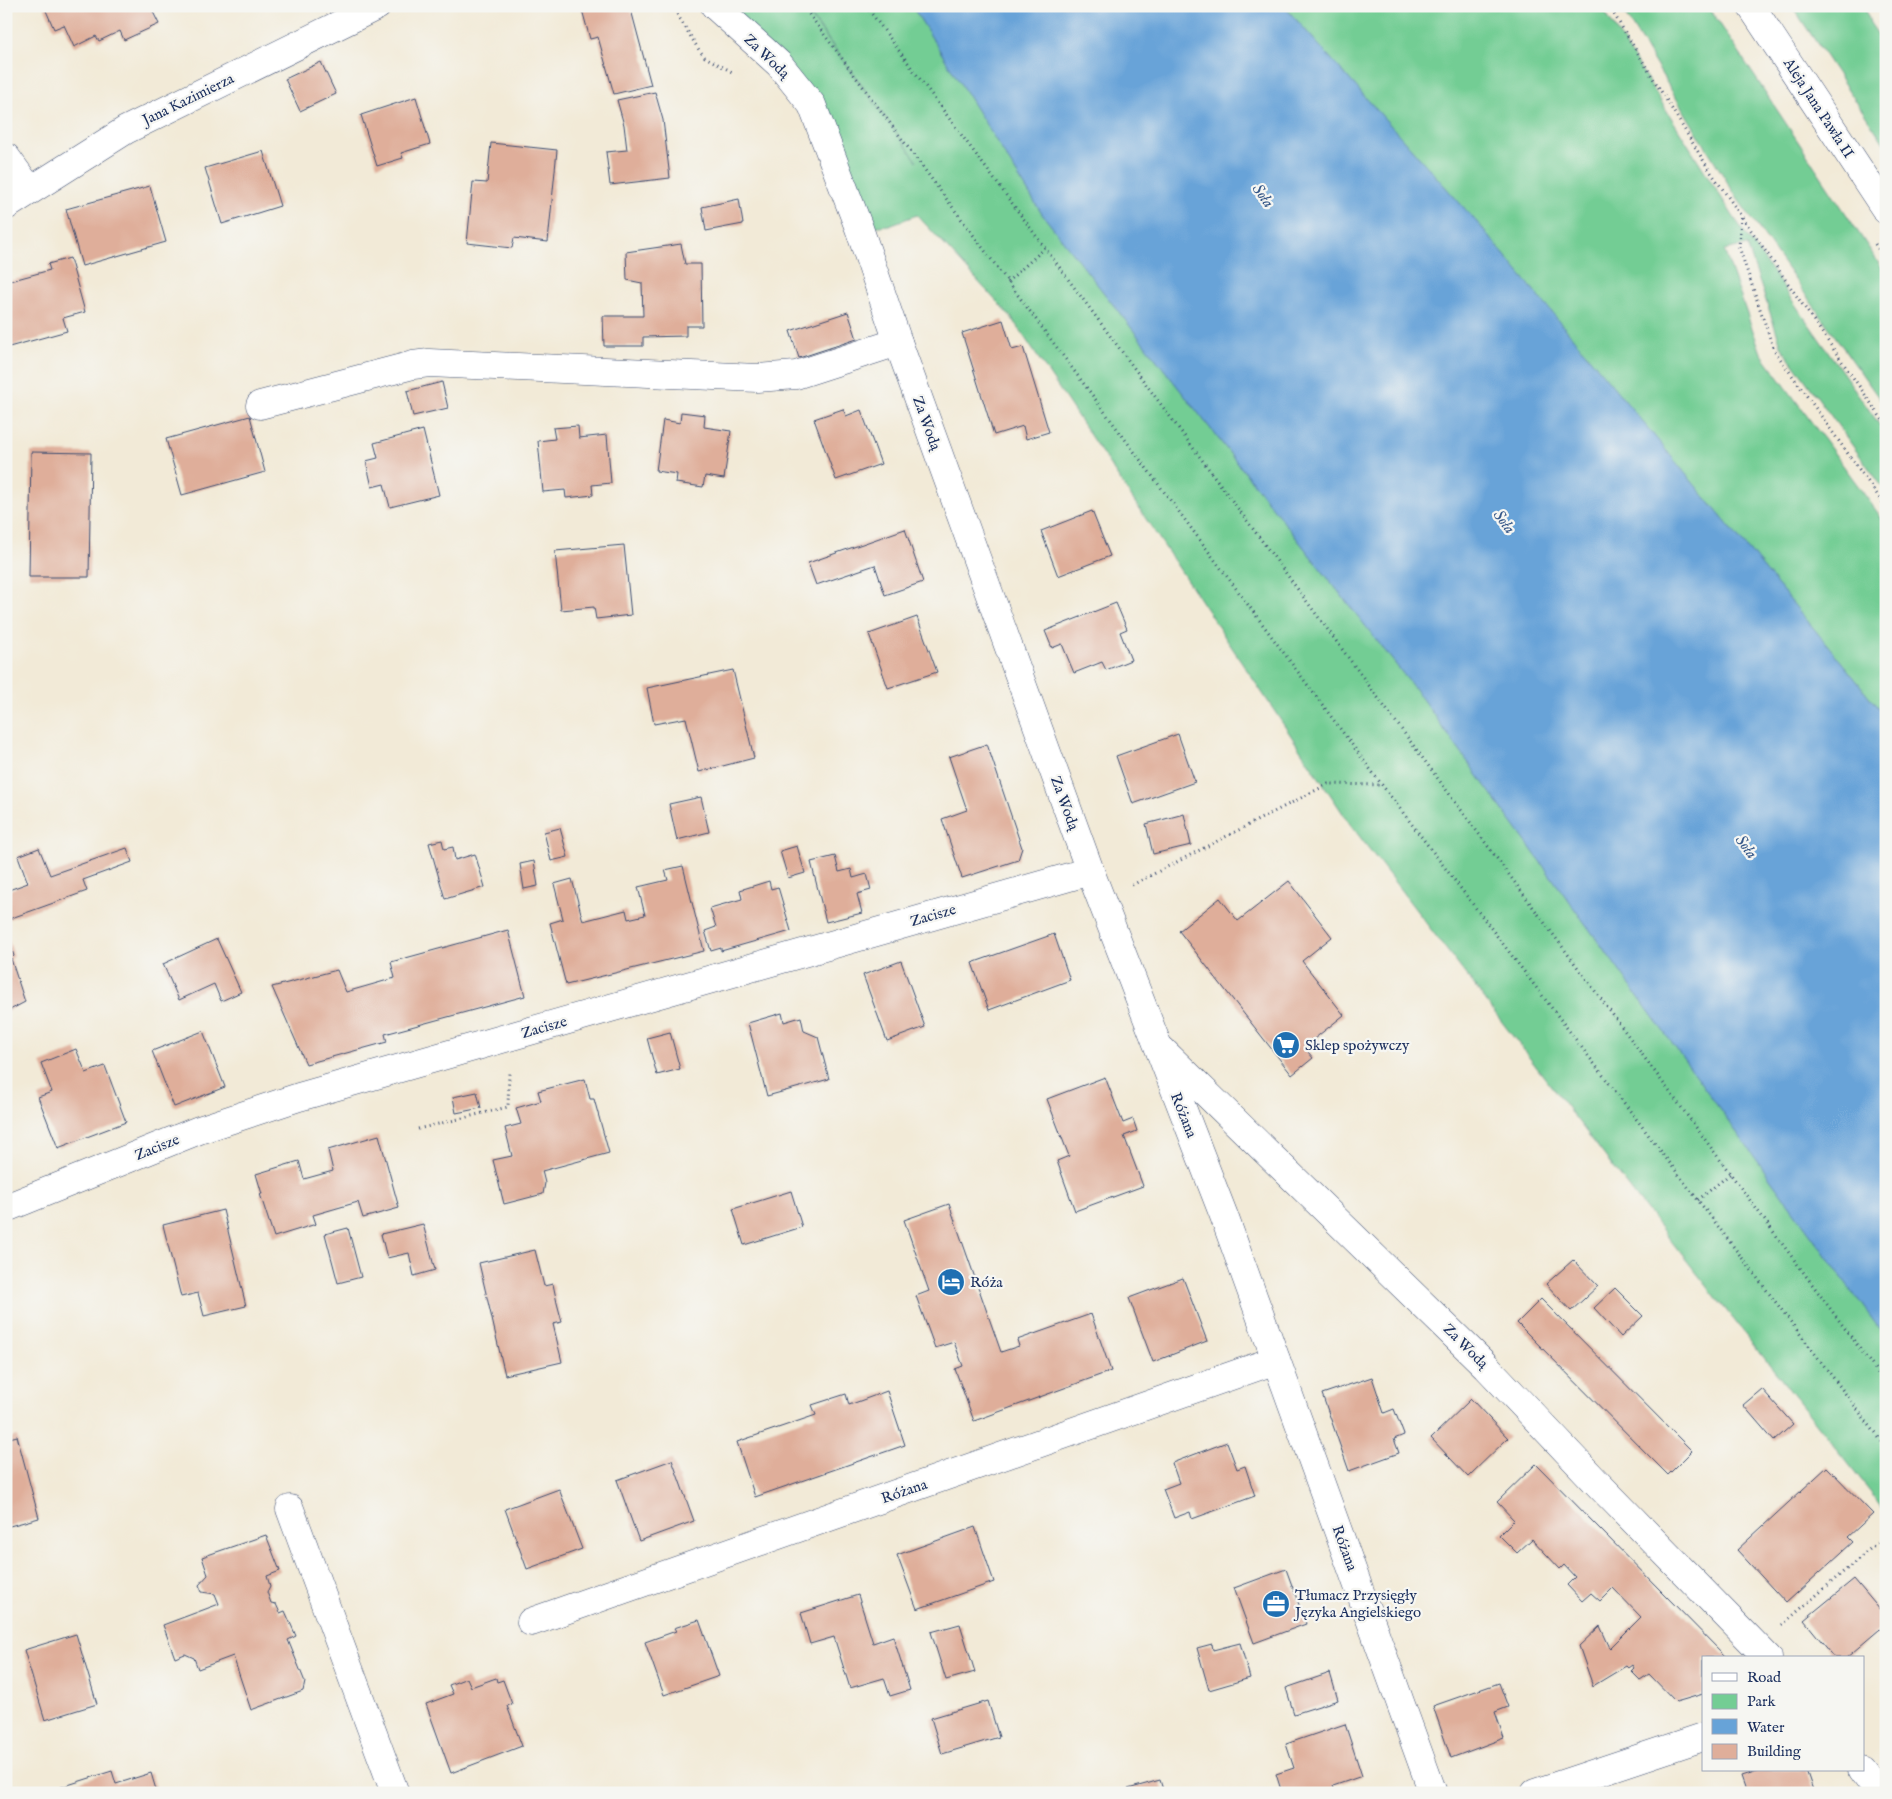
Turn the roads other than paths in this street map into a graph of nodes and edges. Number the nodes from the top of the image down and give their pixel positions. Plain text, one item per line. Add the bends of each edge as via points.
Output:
1 (377, 6) edge
2 (715, 6) edge
3 (1751, 6) edge
4 (6, 157) edge
5 (30, 190) junction
6 (6, 206) edge
7 (1886, 210) edge
8 (898, 342) junction
9 (260, 405) dead end
10 (1090, 871) junction
11 (1156, 1043) junction
12 (6, 1208) edge
13 (1276, 1360) junction
14 (290, 1509) dead end
15 (530, 1622) dead end
16 (1766, 1656) edge
17 (1702, 1737) edge
18 (1863, 1772) edge
19 (395, 1793) edge
20 (1433, 1793) edge
21 (1535, 1793) edge
22 (1879, 1793) edge

1 - 5 street, Jana Kazimierza via 126,130
2 - 8 street, Za Wodą via 779,64 812,104
3 - 7 street, Aleja Jana Pawła II
4 - 5 street
5 - 6 street, Jana Kazimierza
8 - 9 street via 796,375 757,378 420,364
8 - 10 street, Za Wodą
10 - 11 street, Różana
10 - 12 street, Zacisze via 300,1097 199,1130
11 - 13 street, Różana
11 - 16 street, Za Wodą via 1486,1366
13 - 15 street, Różana
13 - 20 street, Różana
14 - 19 street
17 - 21 street
18 - 22 street

